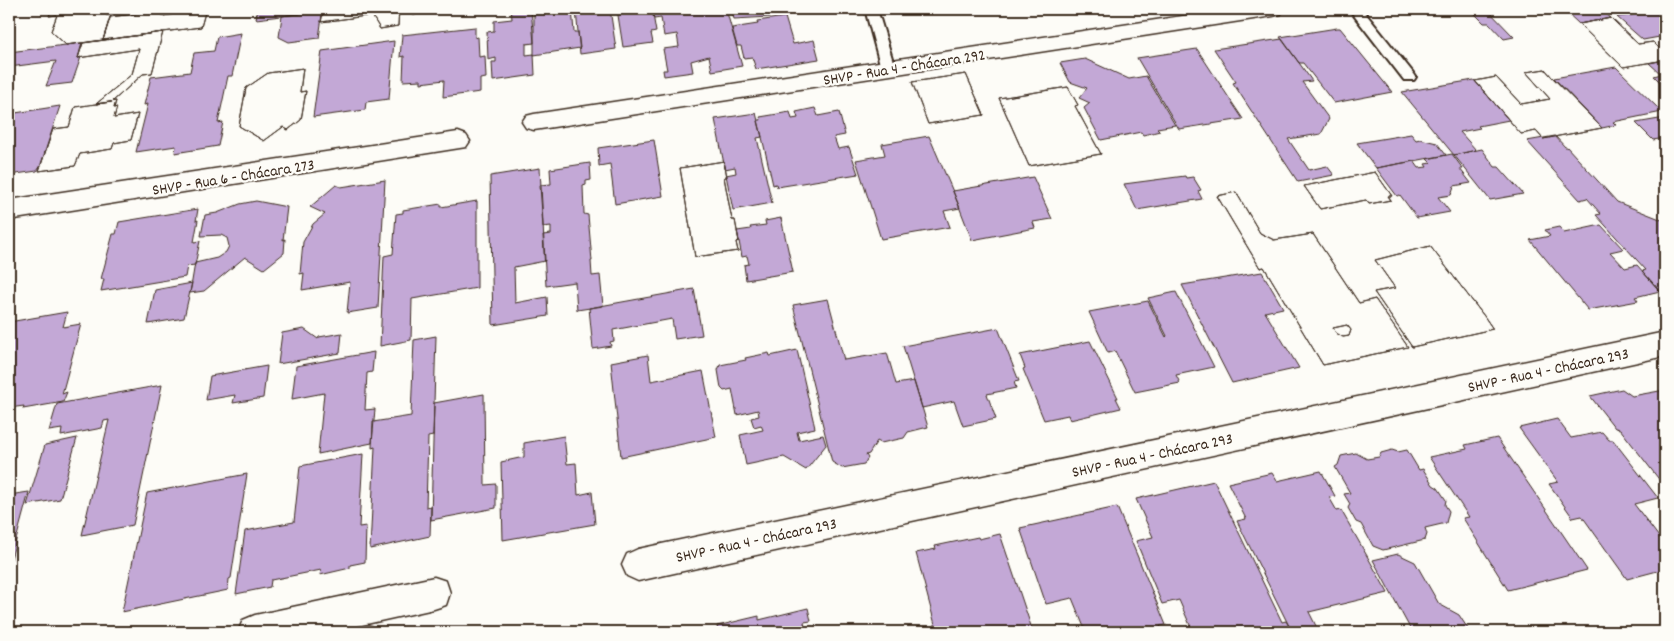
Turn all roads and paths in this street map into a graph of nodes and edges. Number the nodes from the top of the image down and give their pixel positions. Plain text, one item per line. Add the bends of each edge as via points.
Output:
1 (871, 9) edge
2 (1273, 9) edge
3 (1355, 9) edge
4 (888, 68) junction
5 (1409, 77) dead end
6 (534, 122) dead end
7 (458, 141) dead end
8 (9, 210) edge
9 (1665, 344) edge
10 (638, 565) dead end
11 (434, 593) dead end
12 (255, 632) edge

1 - 4 lane
2 - 4 street, SHVP - Rua 4 - Chácara 292
3 - 5 lane
4 - 6 street, SHVP - Rua 4 - Chácara 292
7 - 8 street, SHVP - Rua 6 - Chácara 273
9 - 10 street, SHVP - Rua 4 - Chácara 293
11 - 12 street

